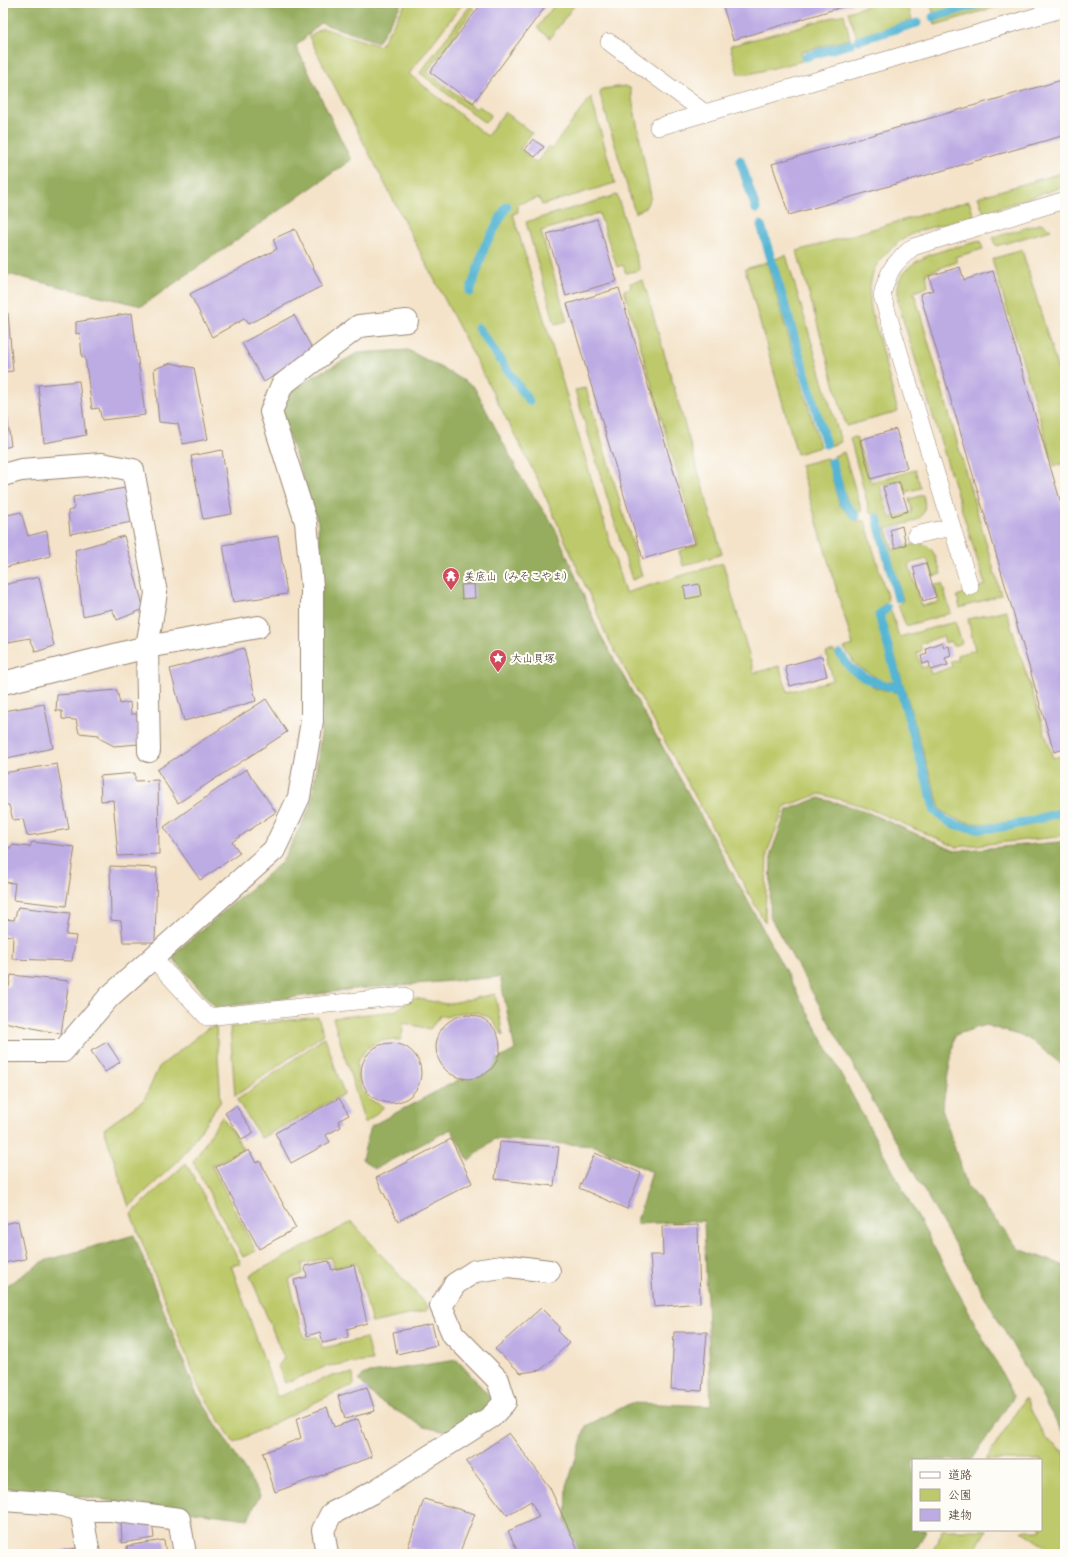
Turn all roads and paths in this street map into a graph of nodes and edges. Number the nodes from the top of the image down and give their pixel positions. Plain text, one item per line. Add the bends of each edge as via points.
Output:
1 (1065, 8) edge
2 (609, 42) dead end
3 (705, 113) junction
4 (658, 127) dead end
5 (1065, 200) edge
6 (407, 321) dead end
7 (3, 475) edge
8 (952, 527) junction
9 (916, 535) dead end
10 (970, 587) dead end
11 (258, 627) dead end
12 (147, 647) junction
13 (3, 683) edge
14 (149, 751) dead end
15 (153, 958) junction
16 (404, 996) dead end
17 (3, 1051) edge
18 (549, 1271) dead end
19 (3, 1500) edge
20 (81, 1510) junction
21 (89, 1554) edge
22 (186, 1554) edge
23 (327, 1554) edge

1 - 3 lane
2 - 3 lane
3 - 4 lane
5 - 8 lane via 913,246 897,260 887,275 882,295
6 - 15 street via 359,326 282,385 272,412 306,522 312,586 312,721 298,797 274,850
7 - 12 street via 21,470 102,464 133,470 156,593
8 - 9 lane
8 - 10 lane
11 - 12 street
12 - 13 street
12 - 14 street
15 - 16 lane via 207,1017
15 - 17 street via 109,997 63,1051
18 - 23 street via 509,1266 475,1271 455,1284 441,1306 453,1334 498,1380 505,1402 491,1417 374,1491 331,1514 323,1530
19 - 20 street via 58,1504
20 - 21 street
20 - 22 street via 111,1510 178,1519

